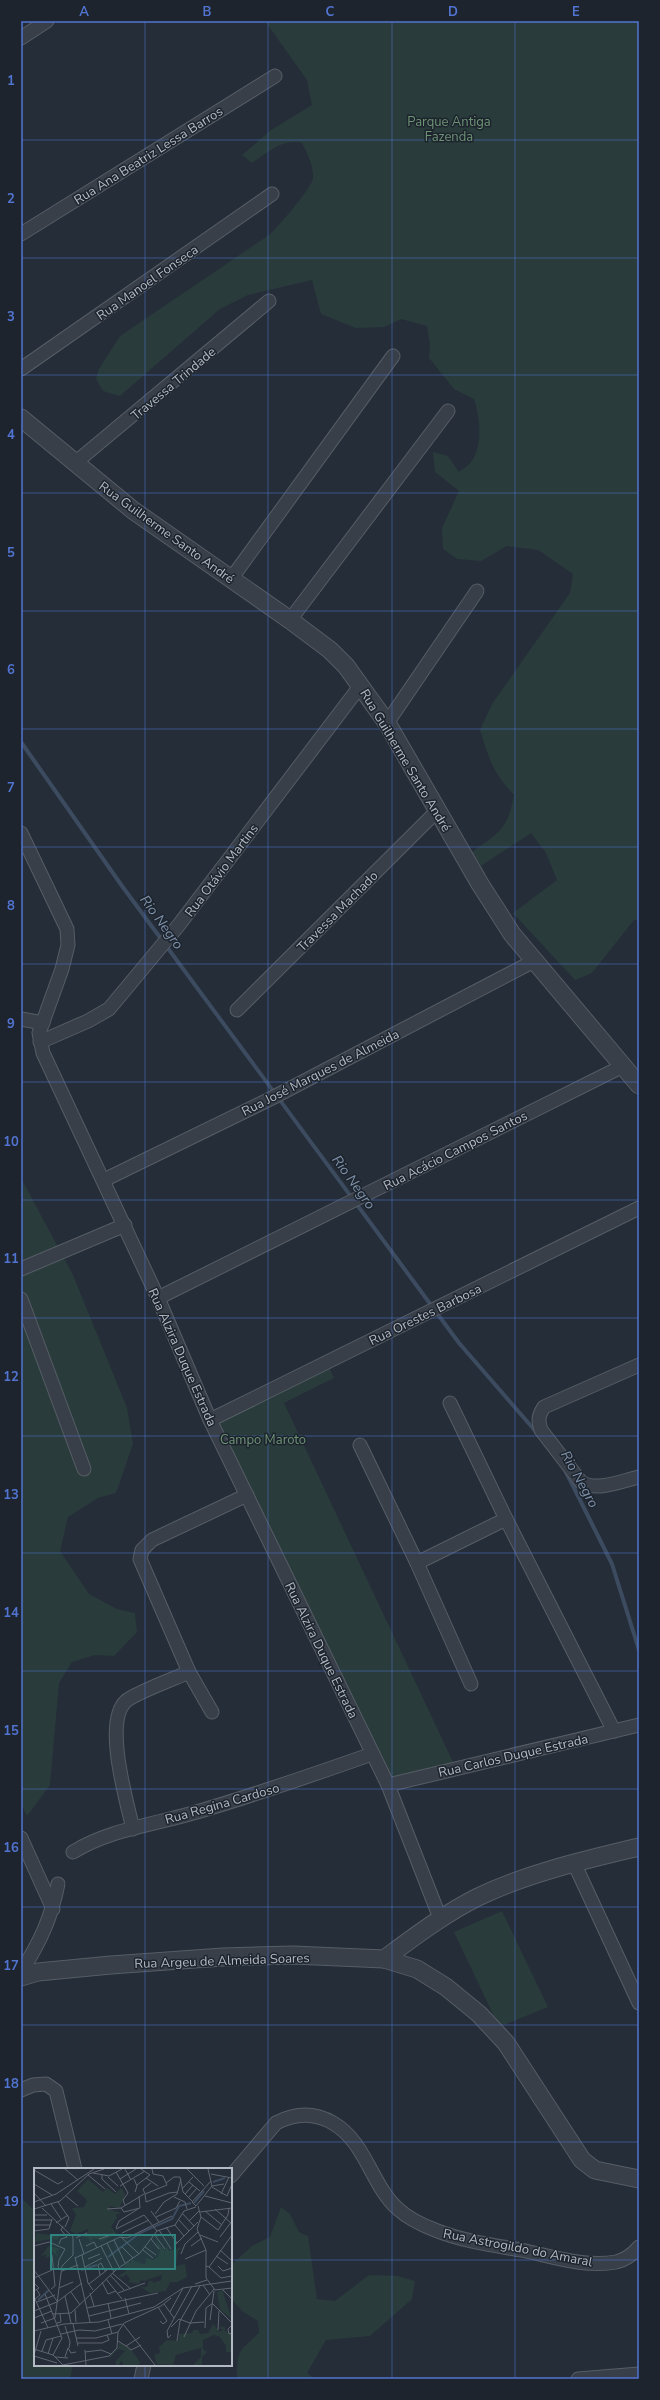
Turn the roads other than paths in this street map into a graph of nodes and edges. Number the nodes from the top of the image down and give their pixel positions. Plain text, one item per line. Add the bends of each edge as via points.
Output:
1 (47, 21) edge
2 (21, 38) edge
3 (275, 76) dead end
4 (272, 194) dead end
5 (21, 234) edge
6 (269, 301) dead end
7 (392, 356) dead end
8 (21, 369) edge
9 (448, 411) dead end
10 (21, 418) edge
11 (76, 463) junction
12 (231, 579) junction
13 (477, 591) dead end
14 (290, 620) junction
15 (361, 685) junction
16 (387, 723) junction
17 (437, 812) junction
18 (21, 833) edge
19 (534, 961) junction
20 (237, 1010) dead end
21 (21, 1019) edge
22 (43, 1023) junction
23 (40, 1042) junction
24 (623, 1066) junction
25 (639, 1085) edge
26 (104, 1180) junction
27 (639, 1208) edge
28 (125, 1225) junction
29 (21, 1269) edge
30 (158, 1298) junction
31 (21, 1299) edge
32 (639, 1365) edge
33 (450, 1403) dead end
34 (210, 1420) junction
35 (360, 1445) dead end
36 (84, 1469) dead end
37 (639, 1477) edge
38 (246, 1495) junction
39 (506, 1519) junction
40 (417, 1563) junction
41 (189, 1672) junction
42 (471, 1684) dead end
43 (212, 1712) dead end
44 (639, 1726) edge
45 (614, 1731) junction
46 (372, 1754) junction
47 (388, 1785) junction
48 (133, 1829) junction
49 (21, 1838) edge
50 (639, 1847) edge
51 (73, 1852) dead end
52 (574, 1862) junction
53 (58, 1884) dead end
54 (53, 1909) junction
55 (440, 1918) junction
56 (384, 1959) junction
57 (21, 1972) edge
58 (21, 1977) edge
59 (639, 2003) edge
60 (21, 2090) edge
61 (75, 2168) edge
62 (232, 2175) edge
63 (639, 2179) edge
64 (639, 2247) edge
65 (144, 2366) edge
66 (639, 2374) edge
67 (141, 2379) edge
68 (578, 2379) edge

1 - 2 street
3 - 5 street, Rua Ana Beatriz Lessa Barros
4 - 8 street, Rua Manoel Fonseca
6 - 11 street, Travessa Trindade
7 - 12 street
9 - 14 street
10 - 11 street, Rua Guilherme Santo André
11 - 12 street, Rua Guilherme Santo André via 134,511
12 - 14 street, Rua Guilherme Santo André
13 - 16 street
14 - 15 street, Rua Guilherme Santo André via 330,650
15 - 16 street, Rua Guilherme Santo André
15 - 23 street, Rua Otávio Martins via 178,926 109,1009
16 - 17 street, Rua Guilherme Santo André
17 - 19 street, Rua Guilherme Santo André via 512,934
17 - 20 street, Travessa Machado
18 - 22 street via 67,929 68,945 62,969
19 - 24 street, Rua Guilherme Santo André
19 - 26 street, Rua José Marques de Almeida via 272,1098
21 - 22 street
22 - 23 street via 39,1033
23 - 26 street, Rua Alzira Duque Estrada
24 - 25 street, Rua Guilherme Santo André
24 - 30 street, Rua Acácio Campos Santos
26 - 28 street, Rua Alzira Duque Estrada
27 - 34 street, Rua Orestes Barbosa
28 - 29 street
28 - 30 street, Rua Alzira Duque Estrada
30 - 34 street, Rua Alzira Duque Estrada
31 - 36 street
32 - 37 street via 544,1407 538,1421 541,1430 581,1482 587,1486
33 - 39 street
34 - 38 street, Rua Alzira Duque Estrada
35 - 40 street
38 - 41 street via 152,1540 142,1550 142,1567
38 - 46 street, Rua Alzira Duque Estrada
39 - 40 street
39 - 45 street
40 - 42 street
41 - 43 street
41 - 48 street via 130,1699 121,1711 116,1748
44 - 45 street, Rua Carlos Duque Estrada
45 - 47 street, Rua Carlos Duque Estrada
46 - 47 street, Rua Alzira Duque Estrada
46 - 48 street, Rua Regina Cardoso via 199,1812
47 - 55 street, Rua Alzira Duque Estrada
48 - 51 street, Rua Regina Cardoso via 88,1844
49 - 54 street
50 - 52 street
52 - 55 street via 479,1897
52 - 59 street
53 - 54 street
54 - 57 street via 41,1940
55 - 56 street
56 - 58 street, Rua Argeu de Almeida Soares via 293,1955 223,1957 45,1972
56 - 63 street, Rua Argeu de Almeida Soares via 417,1969 446,1987 479,2014 506,2043 582,2160 595,2170
60 - 61 street via 33,2085 46,2084 56,2091
62 - 64 street, Rua Astrogildo do Amaral via 276,2123 299,2115 319,2116 335,2124 353,2141 384,2193 398,2209 416,2222 436,2231 477,2242 592,2263 618,2262 632,2255
65 - 67 street
66 - 68 street

